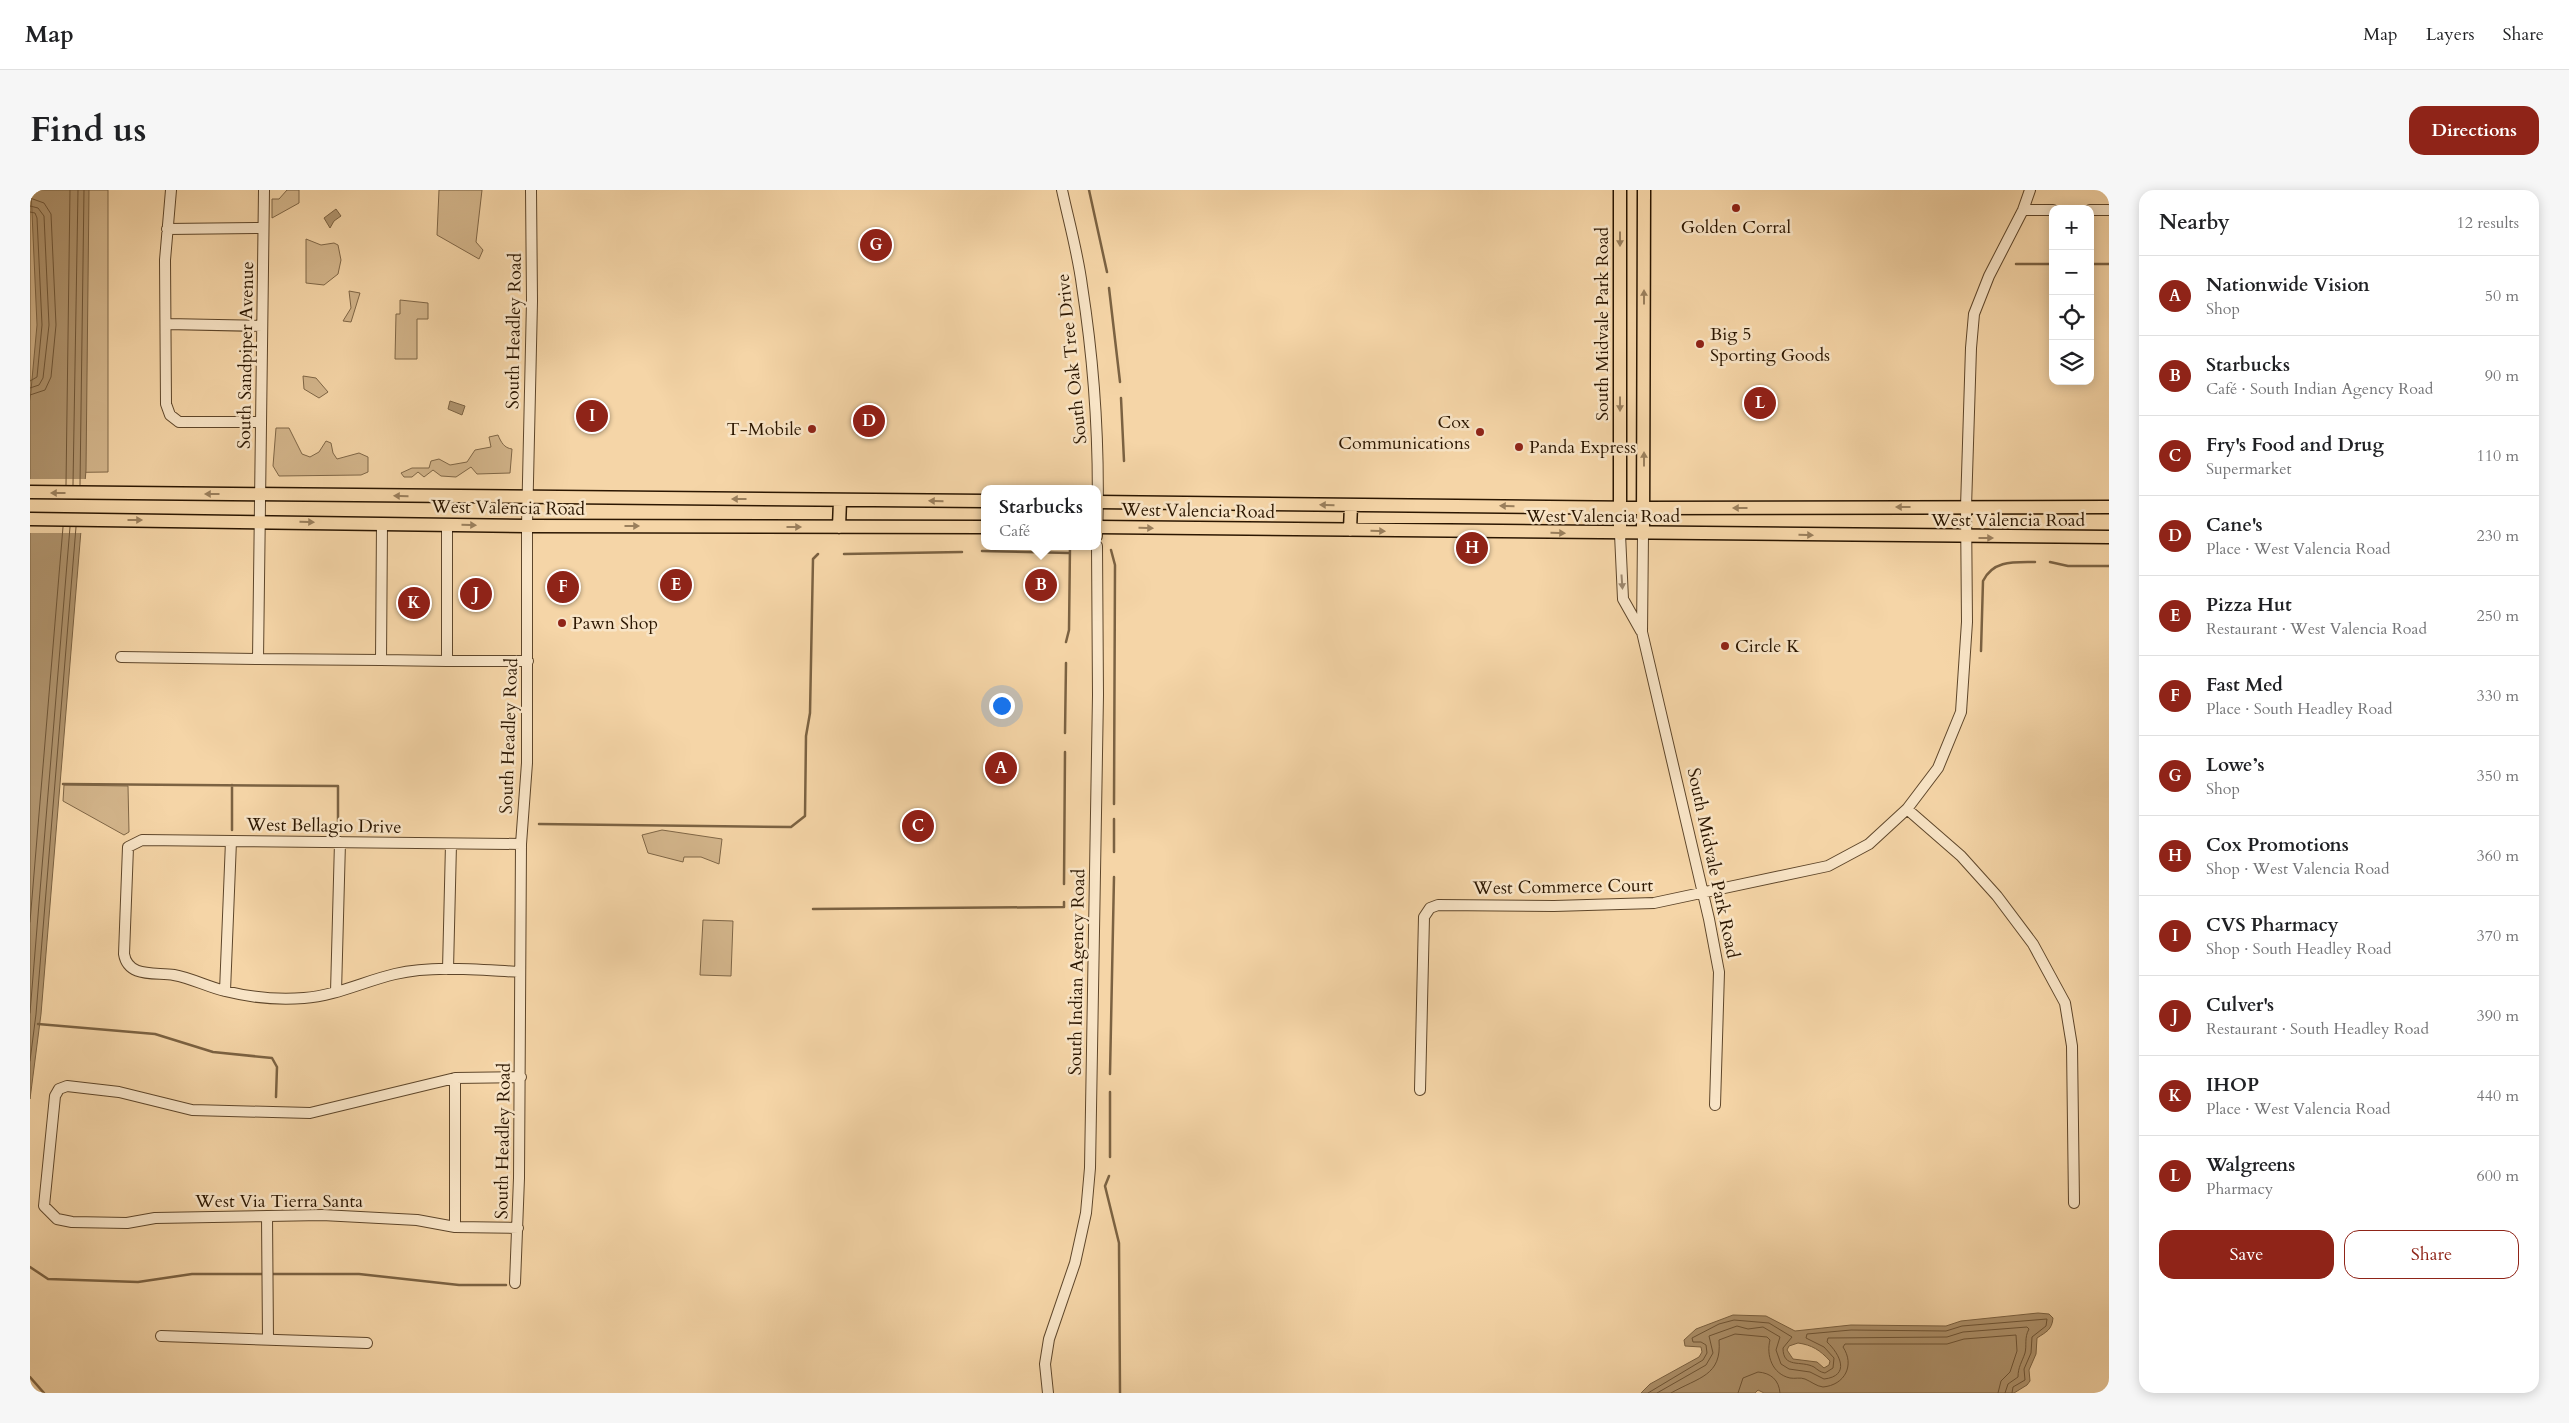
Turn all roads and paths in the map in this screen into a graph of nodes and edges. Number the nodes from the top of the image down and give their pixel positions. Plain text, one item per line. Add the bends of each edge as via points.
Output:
1 (171, 190) edge
2 (264, 190) edge
3 (531, 190) edge
4 (1062, 190) edge
5 (1620, 190) edge
6 (1644, 190) edge
7 (2030, 190) edge
8 (2023, 210) junction
9 (2049, 210) edge
10 (2094, 210) edge
11 (2109, 210) edge
12 (263, 228) junction
13 (167, 229) junction
14 (166, 324) junction
15 (262, 326) junction
16 (260, 422) junction
17 (1100, 485) edge
18 (30, 492) edge
19 (261, 494) junction
20 (527, 497) junction
21 (840, 500) junction
22 (981, 501) edge
23 (1101, 502) edge
24 (1351, 505) junction
25 (1966, 507) junction
26 (2109, 507) edge
27 (1621, 508) junction
28 (1644, 508) junction
29 (30, 519) edge
30 (258, 521) junction
31 (382, 523) junction
32 (447, 525) junction
33 (527, 526) junction
34 (839, 527) junction
35 (981, 527) edge
36 (1101, 527) edge
37 (1350, 530) junction
38 (1620, 534) junction
39 (1644, 534) junction
40 (2109, 537) edge
41 (1966, 538) junction
42 (1097, 550) edge
43 (1642, 632) junction
44 (121, 657) dead end
45 (258, 659) junction
46 (381, 660) junction
47 (447, 661) junction
48 (528, 661) junction
49 (1907, 809) junction
50 (231, 841) junction
51 (340, 842) junction
52 (451, 844) junction
53 (521, 844) junction
54 (1703, 892) junction
55 (448, 969) junction
56 (520, 972) junction
57 (225, 991) junction
58 (336, 992) junction
59 (521, 1077) junction
60 (455, 1078) junction
61 (1420, 1090) dead end
62 (1715, 1105) dead end
63 (2074, 1203) dead end
64 (267, 1216) junction
65 (455, 1227) junction
66 (518, 1228) junction
67 (515, 1283) dead end
68 (161, 1336) dead end
69 (268, 1340) junction
70 (367, 1343) dead end
71 (1048, 1393) edge

1 - 13 street
2 - 12 street, South Sandpiper Avenue
3 - 20 street, South Headley Road
4 - 17 street, South Oak Tree Drive via 1082,285 1096,394
5 -> 27 main road, South Midvale Park Road
28 -> 6 main road, South Midvale Park Road
7 - 8 street, West Commerce Court
8 - 9 street
8 - 25 street, West Commerce Court via 1989,276 1974,314
10 - 11 street
12 - 13 street
12 - 15 street, South Sandpiper Avenue
13 - 14 street
14 - 15 street
14 - 16 street via 168,418 182,422
15 - 16 street, South Sandpiper Avenue
16 - 19 street, South Sandpiper Avenue
19 -> 18 main road, West Valencia Road
20 -> 19 main road, West Valencia Road
19 - 30 street, South Sandpiper Avenue
21 -> 20 main road, West Valencia Road
20 - 33 street, South Headley Road
22 -> 21 main road, West Valencia Road
21 - 34 main road
24 -> 23 main road, West Valencia Road
27 -> 24 main road, West Valencia Road
24 - 37 main road
25 - 26 main road, West Valencia Road
25 -> 28 main road, West Valencia Road
25 - 41 street, West Commerce Court
27 - 28 main road, West Valencia Road
27 - 38 main road, South Midvale Park Road
28 - 39 main road, South Midvale Park Road
29 -> 30 main road, West Valencia Road
30 -> 31 main road, West Valencia Road
30 - 45 street, South Sandpiper Avenue
31 - 32 main road, West Valencia Road
31 - 46 street
32 -> 33 main road, West Valencia Road
32 - 47 street
33 -> 34 main road, West Valencia Road
33 - 48 street, South Headley Road
34 - 35 main road, West Valencia Road
36 -> 37 main road, West Valencia Road
37 -> 38 main road, West Valencia Road
38 - 39 main road, West Valencia Road
38 -> 43 street, South Midvale Park Road via 1623,599
39 -> 41 main road, West Valencia Road
39 - 43 street, South Midvale Park Road
41 -> 40 main road, West Valencia Road
41 - 49 street, West Commerce Court via 1967,622 1961,712 1938,768
42 - 71 street, South Indian Agency Road via 1098,695 1090,1168 1086,1213 1075,1263 1049,1339 1045,1364
43 - 54 street, South Midvale Park Road
44 - 45 street
45 - 46 street
46 - 47 street
47 - 48 street
48 - 53 street, South Headley Road via 527,763
49 - 54 street, West Commerce Court via 1869,844 1828,866
49 - 63 street via 1961,856 1998,896 2033,944 2065,1002 2072,1046
50 - 51 street, West Bellagio Drive
50 - 57 street
50 - 57 street, West Bellagio Drive via 142,840 128,847 124,954 130,968 176,975
51 - 52 street, West Bellagio Drive
51 - 58 street
52 - 53 street, West Bellagio Drive
52 - 55 street
53 - 56 street, South Headley Road
54 - 61 street, West Commerce Court via 1654,903 1438,905 1430,908 1424,917
54 - 62 street, South Midvale Park Road via 1719,972
55 - 56 street
55 - 58 street via 396,974
56 - 59 street, South Headley Road
57 - 58 street via 304,998
59 - 60 street
59 - 66 street, South Headley Road
60 - 64 street, West Via Tierra Santa via 310,1113 192,1110 119,1092 67,1086 59,1089 55,1096 44,1206 56,1219 127,1223 155,1218
60 - 65 street
64 - 65 street, West Via Tierra Santa via 417,1220
64 - 69 street
65 - 66 street, West Via Tierra Santa
66 - 67 street, South Headley Road
68 - 69 street
69 - 70 street

